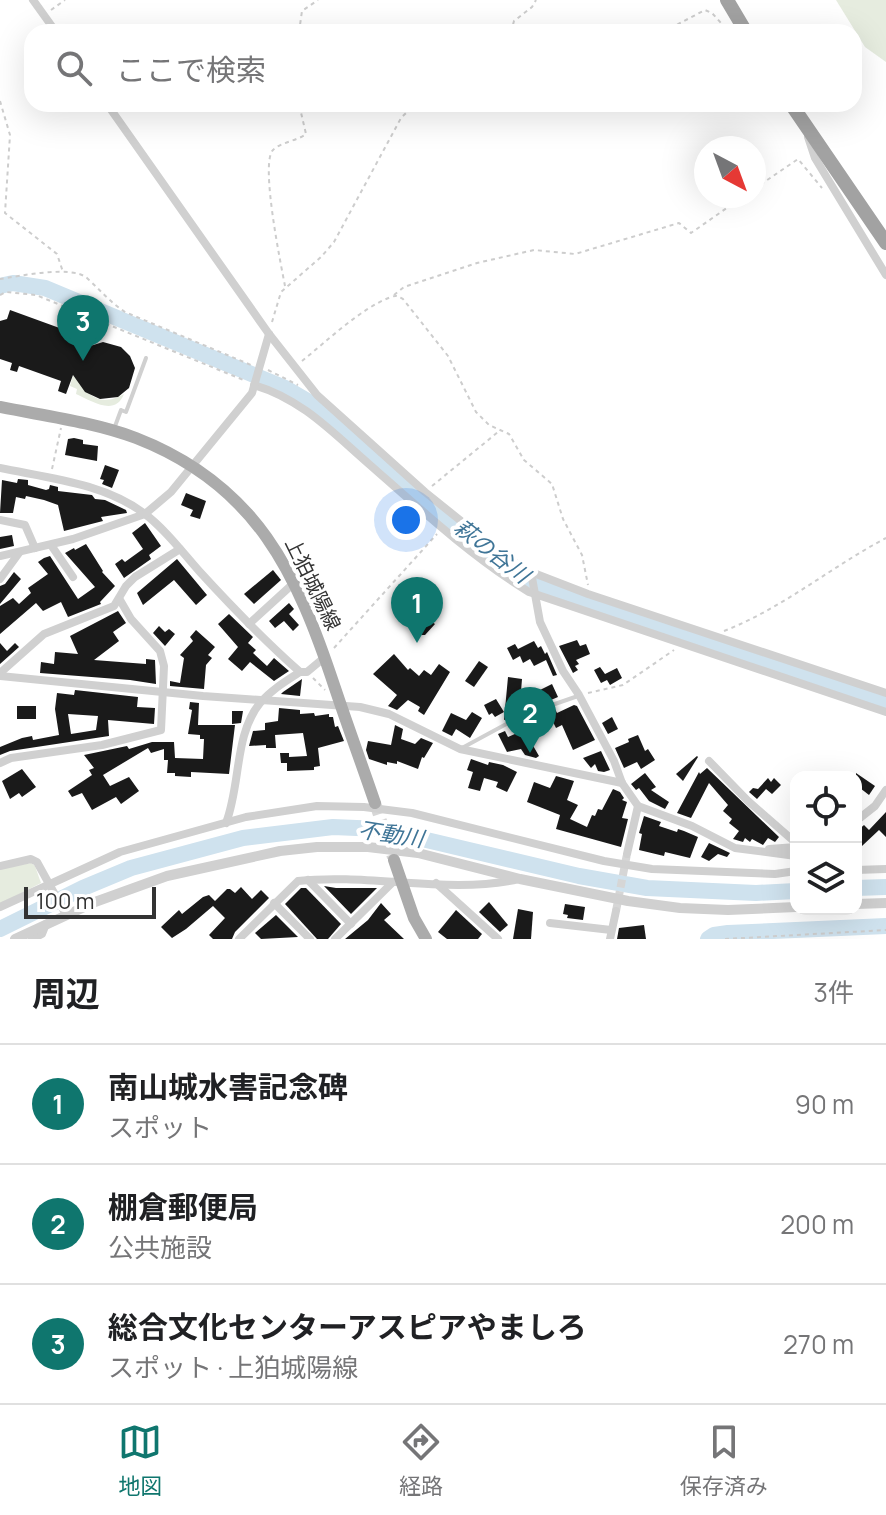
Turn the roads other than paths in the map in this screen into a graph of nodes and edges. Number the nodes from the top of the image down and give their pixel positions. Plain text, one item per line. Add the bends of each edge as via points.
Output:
1 (33, 0) edge
2 (727, 0) edge
3 (50, 24) edge
4 (741, 24) edge
5 (113, 112) edge
6 (796, 112) edge
7 (806, 126) junction
8 (886, 243) edge
9 (886, 275) edge
10 (269, 334) junction
11 (146, 358) dead end
12 (255, 383) junction
13 (0, 407) edge
14 (113, 431) junction
15 (192, 467) junction
16 (0, 468) edge
17 (145, 514) junction
18 (0, 520) edge
19 (51, 545) junction
20 (35, 548) junction
21 (180, 549) junction
22 (19, 553) junction
23 (0, 556) edge
24 (531, 574) junction
25 (73, 577) dead end
26 (0, 579) edge
27 (295, 582) junction
28 (535, 593) junction
29 (120, 600) junction
30 (249, 624) junction
31 (325, 657) junction
32 (300, 672) junction
33 (0, 675) edge
34 (162, 692) junction
35 (886, 693) edge
36 (579, 695) junction
37 (263, 700) junction
38 (341, 705) junction
39 (886, 712) edge
40 (460, 749) junction
41 (709, 761) dead end
42 (0, 763) edge
43 (622, 783) junction
44 (886, 790) edge
45 (375, 803) tunnel mouth
46 (638, 806) junction
47 (862, 816) edge
48 (226, 823) junction
49 (794, 843) edge
50 (790, 846) edge
51 (765, 850) junction
52 (627, 854) tunnel mouth
53 (790, 855) edge
54 (394, 860) tunnel mouth
55 (0, 866) edge
56 (862, 869) edge
57 (886, 869) edge
58 (790, 872) edge
59 (520, 879) junction
60 (308, 880) junction
61 (397, 883) junction
62 (436, 883) junction
63 (51, 884) junction
64 (274, 903) junction
65 (886, 903) edge
66 (862, 904) edge
67 (0, 907) edge
68 (790, 907) edge
69 (616, 911) tunnel mouth
70 (65, 913) junction
71 (46, 923) junction
72 (550, 923) dead end
73 (351, 924) junction
74 (610, 935) edge
75 (245, 937) edge
76 (15, 939) edge
77 (32, 939) edge
78 (310, 939) edge
79 (335, 939) edge
80 (426, 939) edge
81 (498, 939) edge

1 - 3 street
2 - 4 highway
5 - 10 street
6 - 7 highway
7 - 8 highway
7 - 9 street via 815,158
10 - 12 street
10 - 24 street via 317,395 425,492
11 - 14 lane via 126,412 121,410
12 - 15 street
12 - 28 street via 320,420 488,564
13 - 14 main road, 上狛城陽線
14 - 15 main road, 上狛城陽線
15 - 17 street
15 - 27 main road, 上狛城陽線 via 250,516
16 - 17 street via 105,493
17 - 19 street
17 - 21 street
18 - 20 street via 25,525
19 - 20 street
19 - 25 street
20 - 22 street
21 - 29 street via 135,577
21 - 30 street
22 - 23 street
22 - 26 street
24 - 28 street
24 - 35 street
27 - 30 street
27 - 31 main road, 上狛城陽線
28 - 36 street via 540,622
28 - 39 street
29 - 33 street via 44,634
29 - 34 street via 160,651
30 - 32 street
31 - 32 street
31 - 38 main road, 上狛城陽線
32 - 37 street
33 - 34 street
34 - 37 street
34 - 42 street via 161,730
36 - 40 lane via 523,715
36 - 43 street
37 - 38 street
37 - 48 street via 247,724
38 - 40 street via 389,714
38 - 45 main road, 上狛城陽線
40 - 43 street
41 - 49 street
43 - 46 street
44 - 47 street
46 - 51 street via 735,848
46 - 52 street
48 - 58 street via 317,806 364,807 412,813 652,869
48 - 63 street via 120,852
50 - 51 street
51 - 53 street
54 - 61 main road
55 - 63 street via 31,859
56 - 57 street
59 - 62 street
59 - 68 street via 680,908
59 - 70 street via 418,853 317,847 167,876
60 - 61 street
60 - 64 street via 298,881
60 - 73 street
61 - 62 street
61 - 73 street
61 - 80 main road
62 - 81 street
63 - 67 street
63 - 70 street
64 - 75 street
64 - 78 street
65 - 66 street
69 - 74 street
70 - 71 street
71 - 76 street
71 - 77 street via 42,934
72 - 74 street
73 - 79 street

